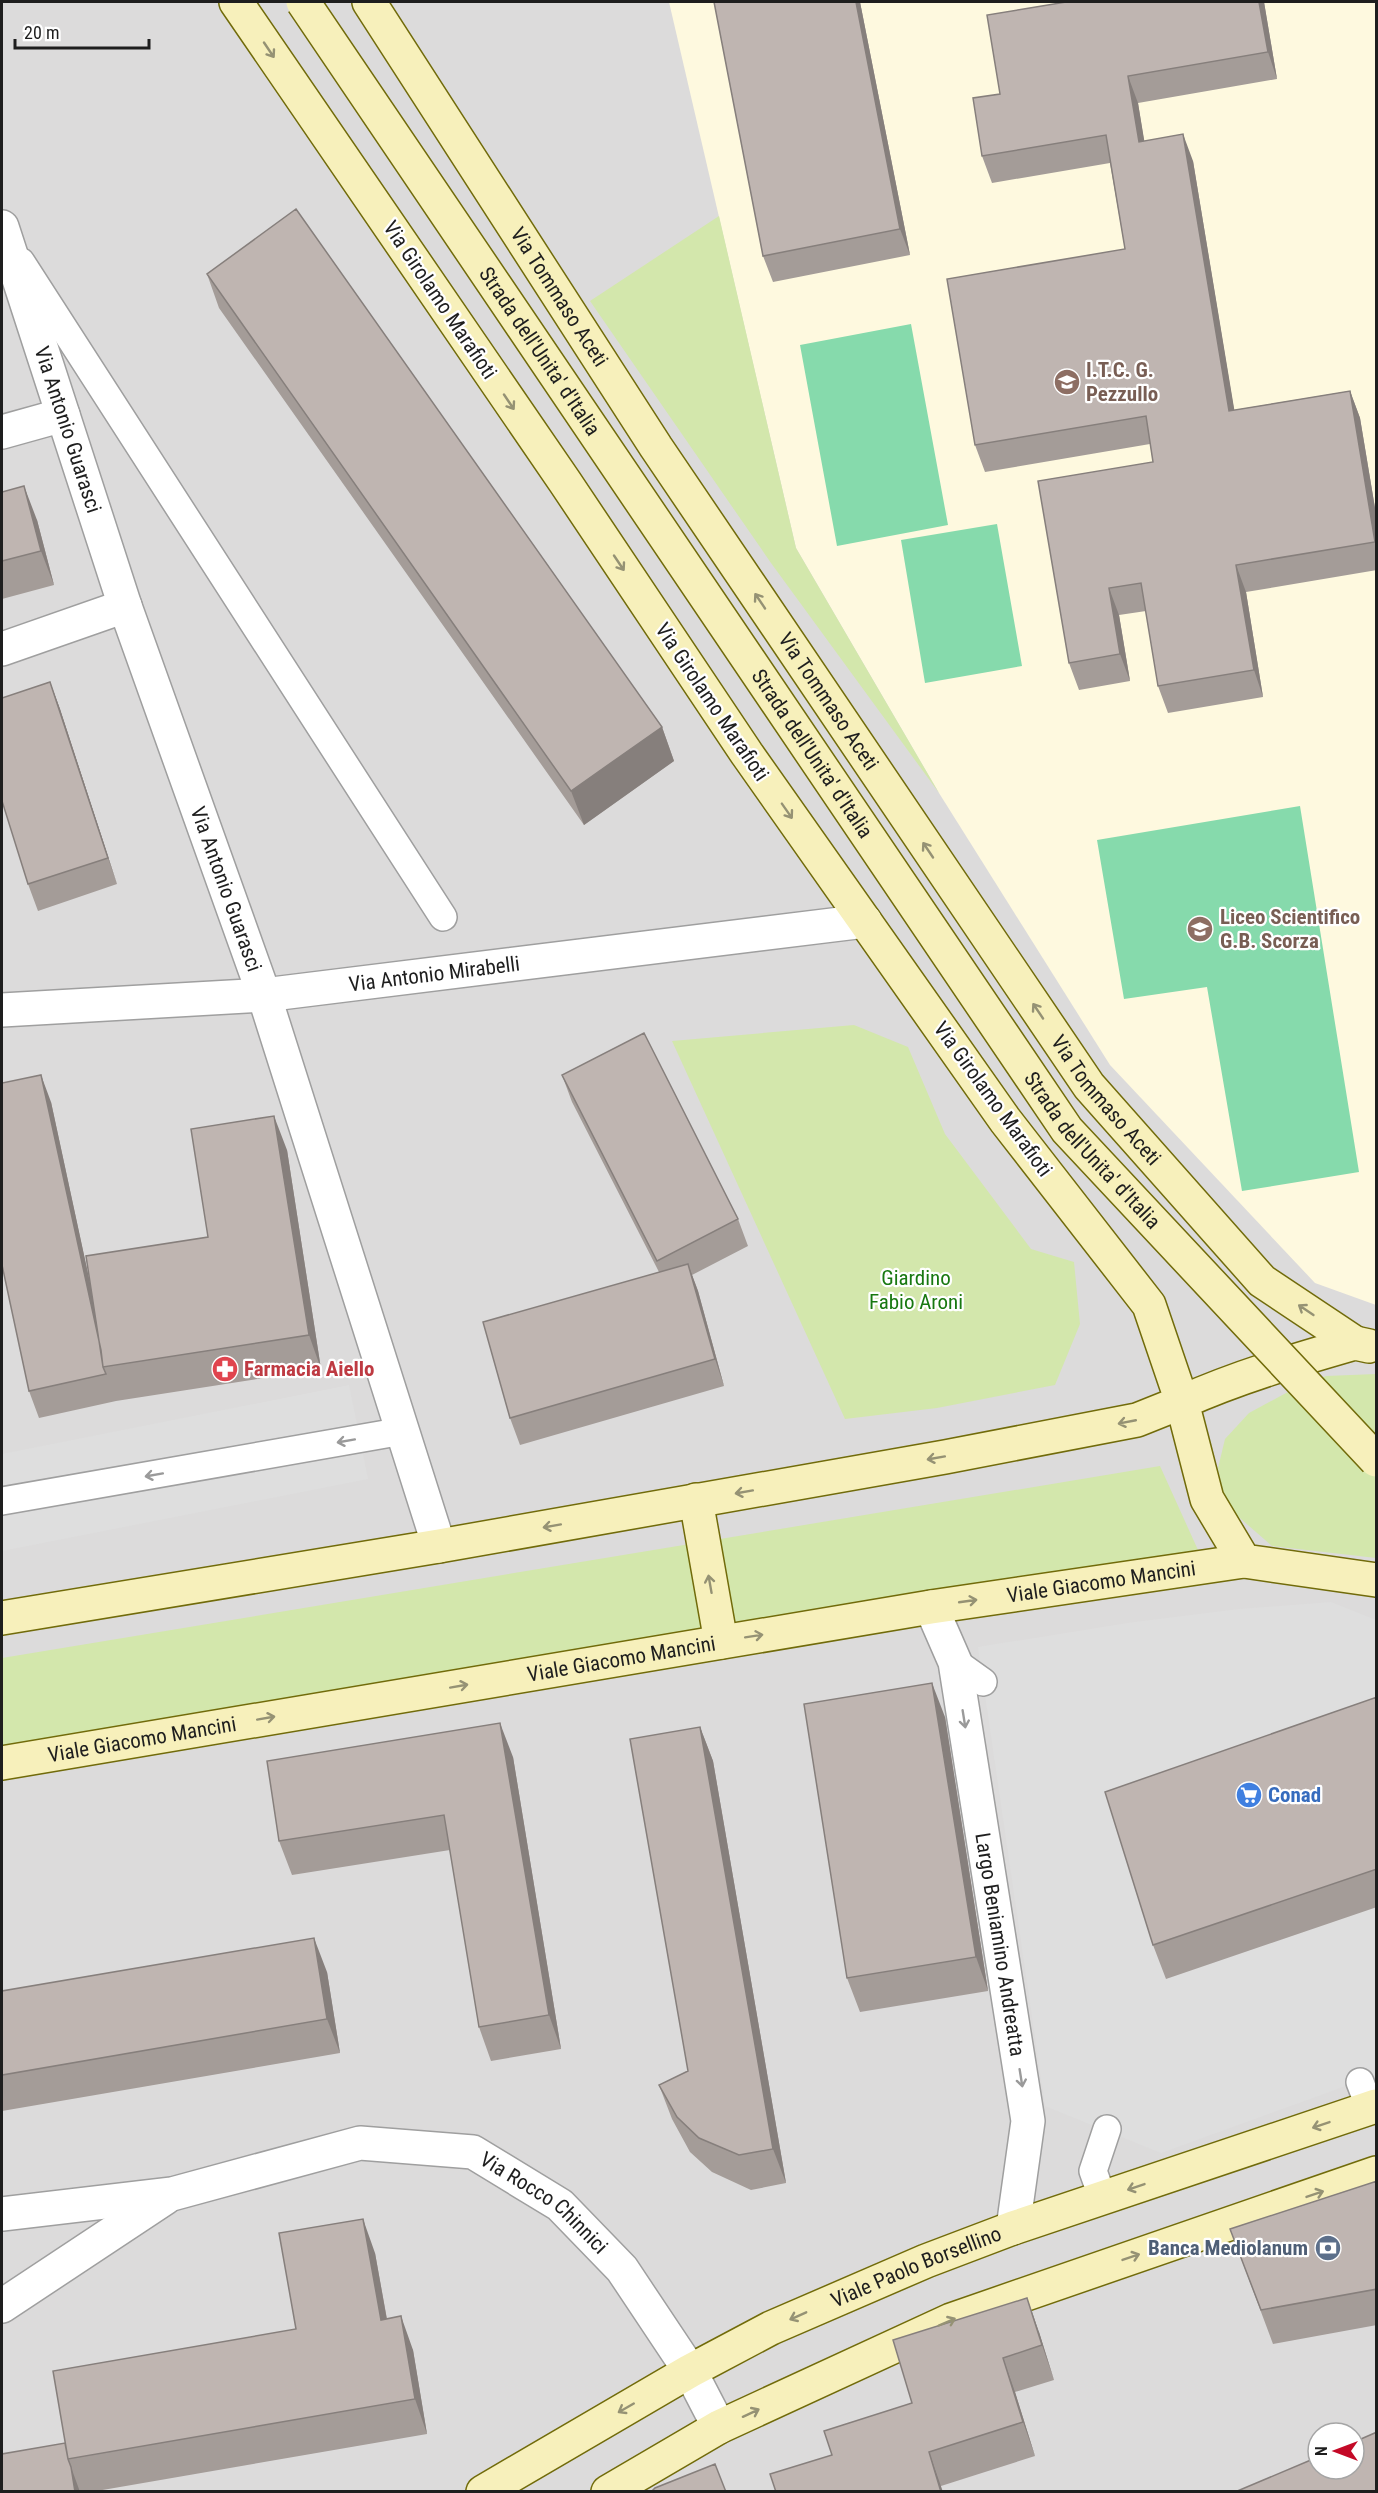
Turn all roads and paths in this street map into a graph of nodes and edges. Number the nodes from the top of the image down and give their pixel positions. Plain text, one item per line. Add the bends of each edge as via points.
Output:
1 (236, 2) edge
2 (303, 2) edge
3 (369, 2) edge
4 (3, 232) edge
5 (63, 415) junction
6 (2, 432) edge
7 (125, 606) junction
8 (2, 648) edge
9 (443, 917) dead end
10 (865, 921) junction
11 (264, 995) junction
12 (2, 1010) edge
13 (1366, 1345) edge
14 (1182, 1402) junction
15 (404, 1431) junction
16 (1377, 1460) edge
17 (696, 1500) junction
18 (2, 1502) edge
19 (439, 1546) junction
20 (1244, 1561) junction
21 (1377, 1580) edge
22 (931, 1606) junction
23 (2, 1618) edge
24 (721, 1642) junction
25 (955, 1662) junction
26 (983, 1682) dead end
27 (2, 1763) edge
28 (1369, 2099) edge
29 (1107, 2129) dead end
30 (1377, 2173) edge
31 (172, 2194) junction
32 (1103, 2199) junction
33 (2, 2214) edge
34 (1013, 2228) junction
35 (2, 2306) edge
36 (690, 2371) junction
37 (719, 2427) junction
38 (483, 2492) edge
39 (608, 2492) edge

1 -> 10 street, Via Girolamo Marafioti via 747,754
2 - 16 street, Strada dell'Unita' d'Italia, bridge via 1067,1130
13 -> 3 street, Via Tommaso Aceti via 1262,1281 1089,1086 656,447
4 - 5 street, Via Antonio Guarasci
4 - 9 lane, Via Antonio Guarasci
5 - 6 street
5 - 7 street, Via Antonio Guarasci
7 - 8 street
7 - 11 street, Via Antonio Guarasci
10 - 11 street, Via Antonio Mirabelli
10 - 14 street, Via Girolamo Marafioti via 1005,1120 1149,1305
11 - 12 street, Via Antonio Mirabelli
11 - 15 street, Via Antonio Guarasci
13 - 14 street via 1225,1383
14 -> 17 street via 1137,1420
14 - 20 street via 1207,1498
15 -> 18 lane
15 - 19 street, Via Antonio Guarasci
17 -> 19 street
24 -> 17 street
19 - 23 street
20 - 21 street, Viale Giacomo Mancini
22 -> 20 street, Viale Giacomo Mancini
24 -> 22 street, Viale Giacomo Mancini
22 - 25 street, Largo Beniamino Andreatta
27 -> 24 street, Viale Giacomo Mancini
25 - 26 lane
25 -> 34 street, Largo Beniamino Andreatta via 1028,2121
28 -> 32 street, Viale Paolo Borsellino
29 - 32 lane via 1093,2171
37 -> 30 street via 951,2320
31 - 33 street, Via Rocco Chinnici
31 - 35 street, Via Rocco Chinnici
31 - 36 street, Via Rocco Chinnici via 360,2143 473,2152 560,2205 622,2269
32 - 34 street, Viale Paolo Borsellino
34 -> 36 street, Viale Paolo Borsellino via 771,2328
36 - 37 street, Via Rocco Chinnici
36 -> 38 street, Viale Paolo Borsellino
37 - 39 street

